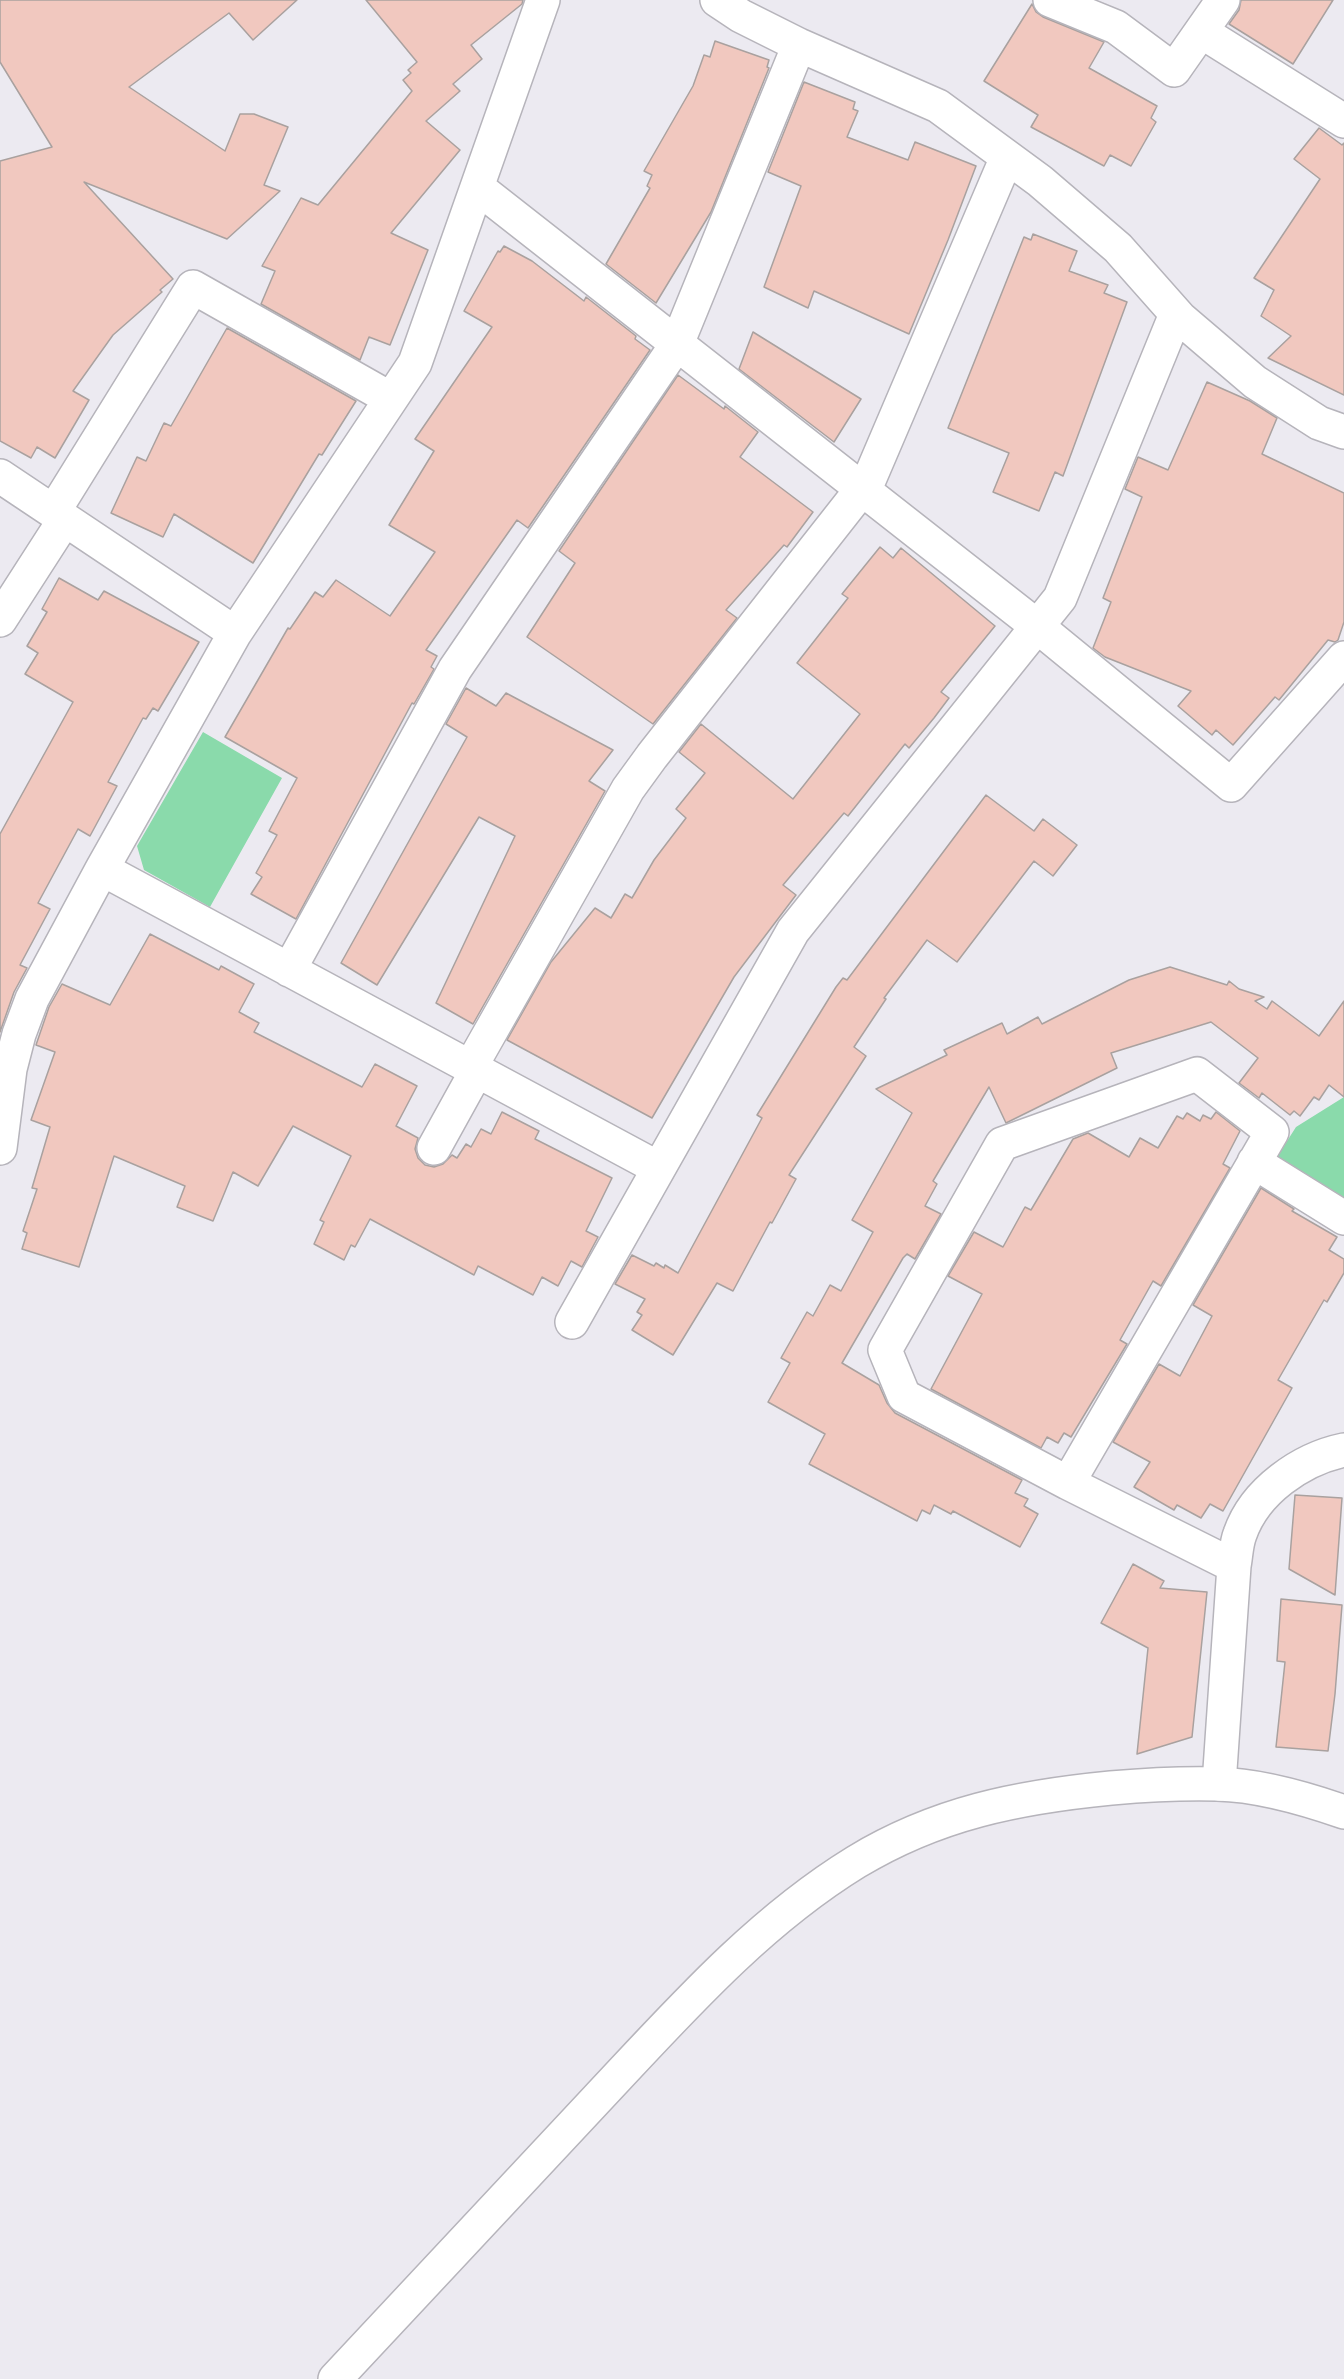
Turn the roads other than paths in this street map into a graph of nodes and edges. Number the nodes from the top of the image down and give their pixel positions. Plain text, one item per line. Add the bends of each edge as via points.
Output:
1 (543, 0) edge
2 (717, 0) edge
3 (1050, 0) edge
4 (1223, 0) edge
5 (1202, 32) junction
6 (798, 45) junction
7 (1344, 121) edge
8 (1007, 157) junction
9 (477, 187) junction
10 (1176, 314) junction
11 (677, 344) junction
12 (391, 399) junction
13 (1344, 432) edge
14 (0, 476) edge
15 (862, 490) junction
16 (59, 515) junction
17 (0, 620) edge
18 (1038, 627) junction
19 (235, 633) junction
20 (1344, 658) edge
21 (102, 868) junction
22 (289, 970) junction
23 (473, 1070) junction
24 (3, 1105) edge
25 (0, 1148) edge
26 (434, 1148) dead end
27 (1254, 1162) junction
28 (658, 1168) junction
29 (1344, 1218) edge
30 (572, 1322) dead end
31 (1344, 1450) edge
32 (1068, 1483) junction
33 (1234, 1566) junction
34 (1219, 1784) junction
35 (1344, 1812) edge
36 (335, 2379) edge

1 - 9 street
2 - 6 street
3 - 5 street via 1116,27 1174,70
4 - 5 street
5 - 7 street
6 - 8 street via 938,106
6 - 11 street
8 - 10 street via 1118,248
8 - 15 street
9 - 11 street
9 - 12 street via 415,363
10 - 13 street via 1255,382 1319,423
10 - 18 street via 1060,598
11 - 15 street
11 - 22 street via 455,669
12 - 16 street via 193,287
12 - 19 street
14 - 16 street
15 - 18 street
15 - 23 street via 628,789
16 - 17 street
16 - 19 street
18 - 20 street via 1231,785
18 - 28 street via 793,931
19 - 21 street
21 - 22 street
21 - 24 street via 32,999 19,1034
22 - 23 street
23 - 26 street
23 - 28 street
24 - 25 street
27 - 29 street
27 - 32 street
27 - 32 street via 1272,1132 1197,1074 1002,1144 885,1350 904,1396
28 - 30 street
31 - 33 street via 1308,1461 1256,1504 1239,1534
32 - 33 street
33 - 34 street
34 - 35 street via 1277,1792
34 - 36 street via 1144,1785 1006,1802 950,1818 856,1863 760,1933 668,2023

